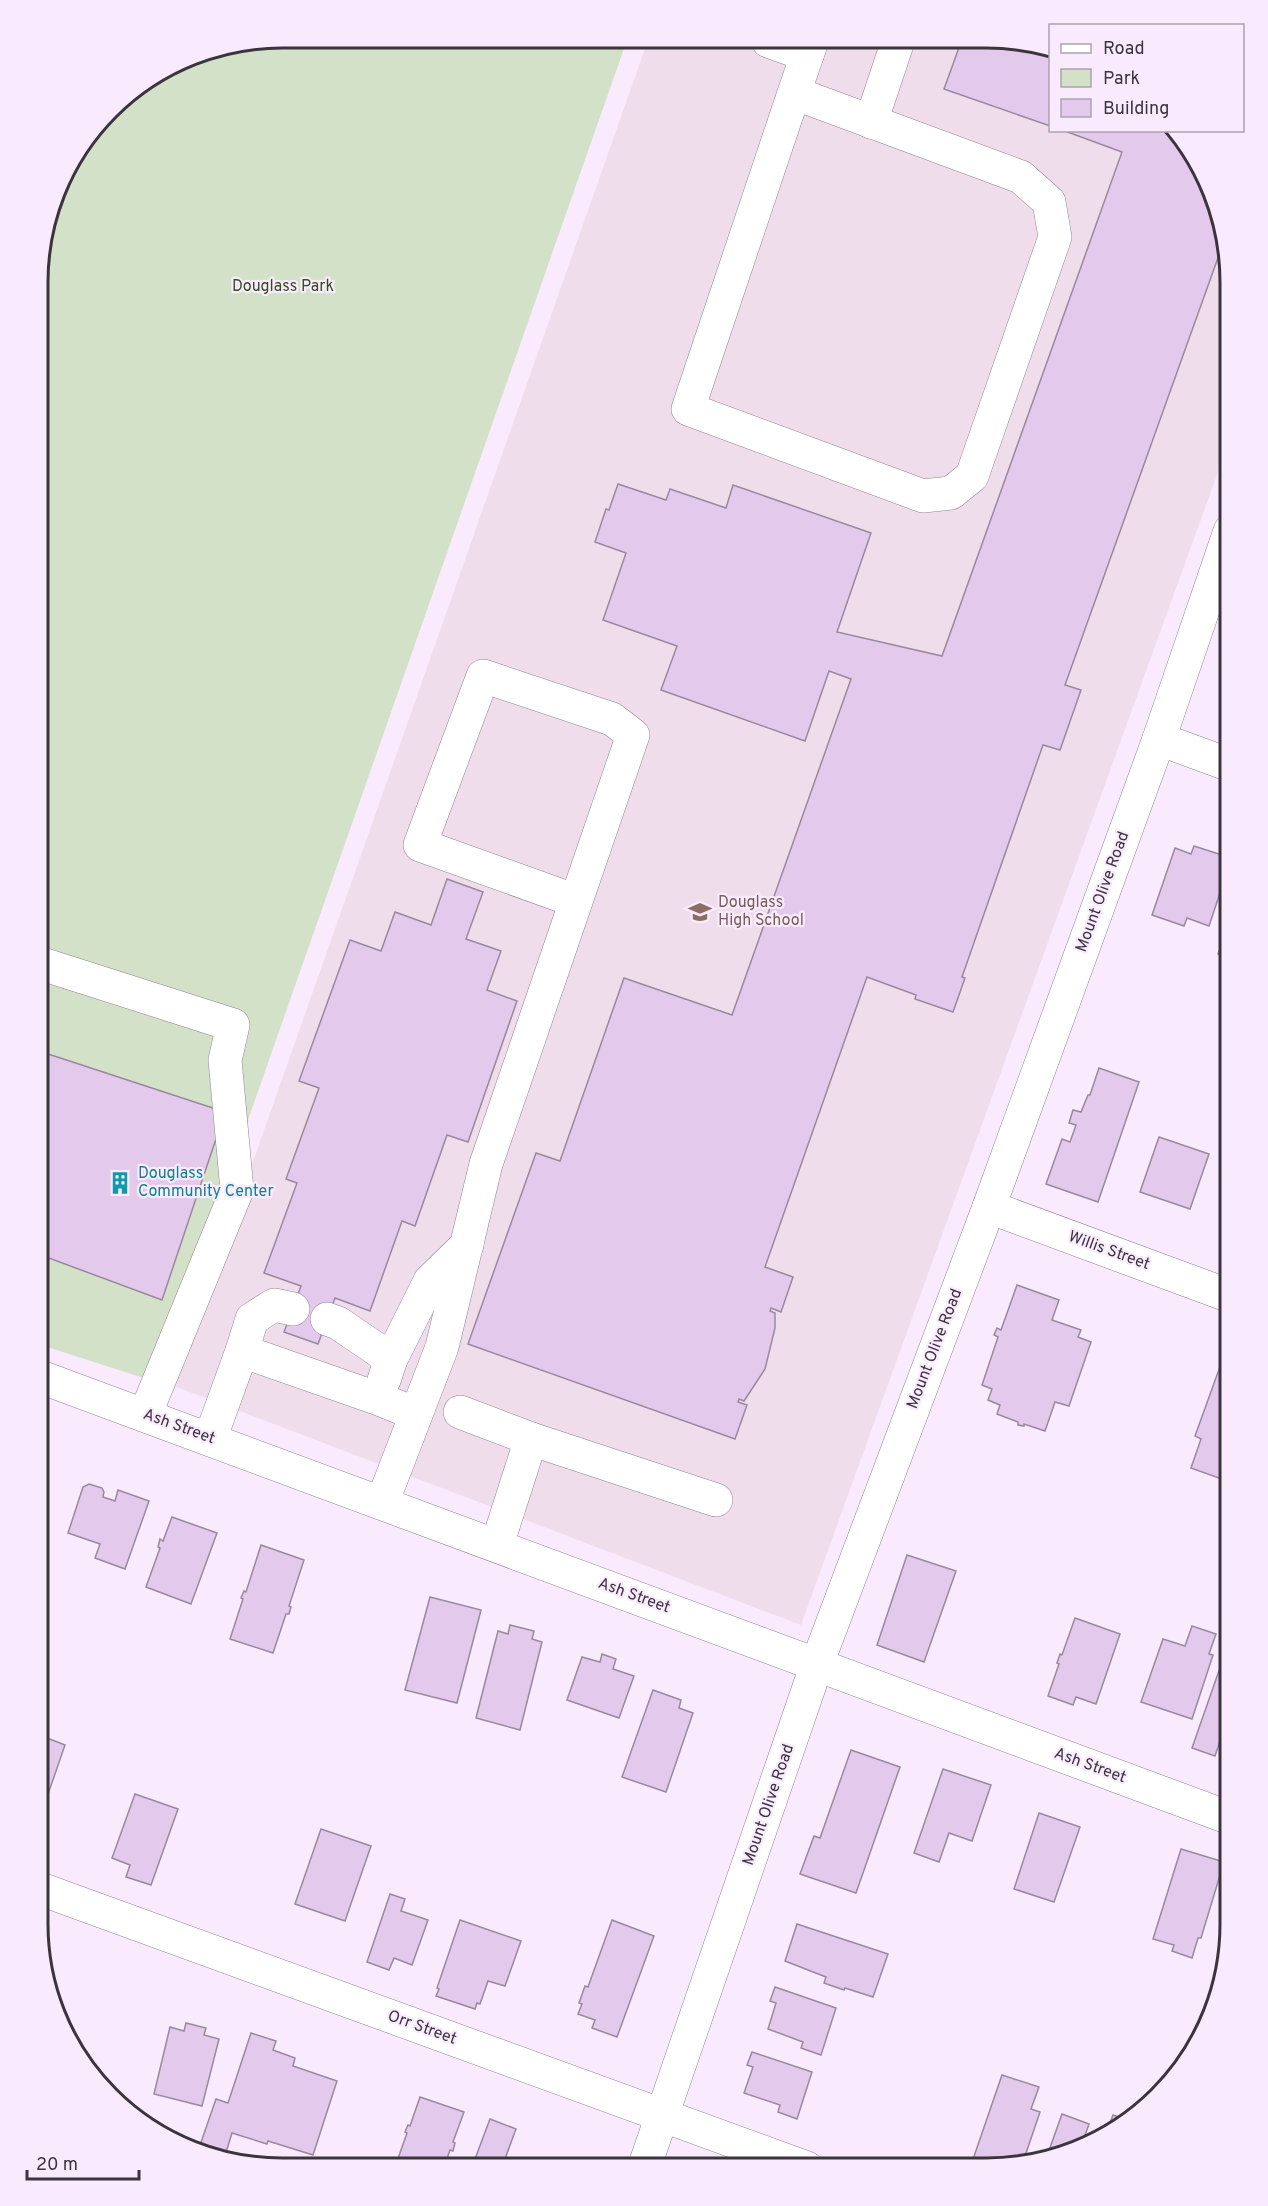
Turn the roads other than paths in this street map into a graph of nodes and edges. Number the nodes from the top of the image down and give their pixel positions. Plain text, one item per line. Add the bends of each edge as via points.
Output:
1 (810, 48) edge
2 (896, 48) edge
3 (794, 93) junction
4 (871, 122) junction
5 (1220, 560) edge
6 (1159, 739) junction
7 (1220, 761) edge
8 (576, 901) junction
9 (48, 966) edge
10 (988, 1207) junction
11 (467, 1245) junction
12 (1220, 1292) edge
13 (293, 1309) dead end
14 (327, 1319) dead end
15 (242, 1351) junction
16 (391, 1359) junction
17 (48, 1380) edge
18 (379, 1399) junction
19 (460, 1412) dead end
20 (416, 1414) junction
21 (145, 1415) junction
22 (210, 1439) junction
23 (531, 1439) junction
24 (716, 1500) dead end
25 (382, 1503) junction
26 (497, 1545) junction
27 (817, 1664) junction
28 (1220, 1814) edge
29 (48, 1892) edge
30 (663, 2115) junction
31 (648, 2158) edge
32 (780, 2158) edge

1 - 3 street
2 - 4 street
3 - 4 street
3 - 4 street via 688,409 923,496 951,493 972,476 1055,237 1048,202 1021,177
5 - 6 street, Mount Olive Road
6 - 7 street
6 - 10 street, Mount Olive Road
8 - 8 street via 633,735 612,719 483,676 420,845
8 - 11 street via 486,1164
9 - 21 street via 233,1026 225,1060 237,1190
10 - 12 street, Willis Street
10 - 27 street, Mount Olive Road
11 - 16 street via 430,1281
11 - 20 street via 442,1347
13 - 15 street via 274,1305 252,1319
14 - 16 street
15 - 18 street
15 - 22 street
16 - 18 street
17 - 21 street, Ash Street
18 - 20 street
19 - 23 street
20 - 25 street
21 - 22 street, Ash Street
22 - 25 street, Ash Street
23 - 24 street
23 - 26 street
25 - 26 street, Ash Street
26 - 27 street, Ash Street
27 - 28 street, Ash Street
27 - 30 street, Mount Olive Road
29 - 30 street, Orr Street
30 - 31 street, Mount Olive Road
30 - 32 street, Orr Street

